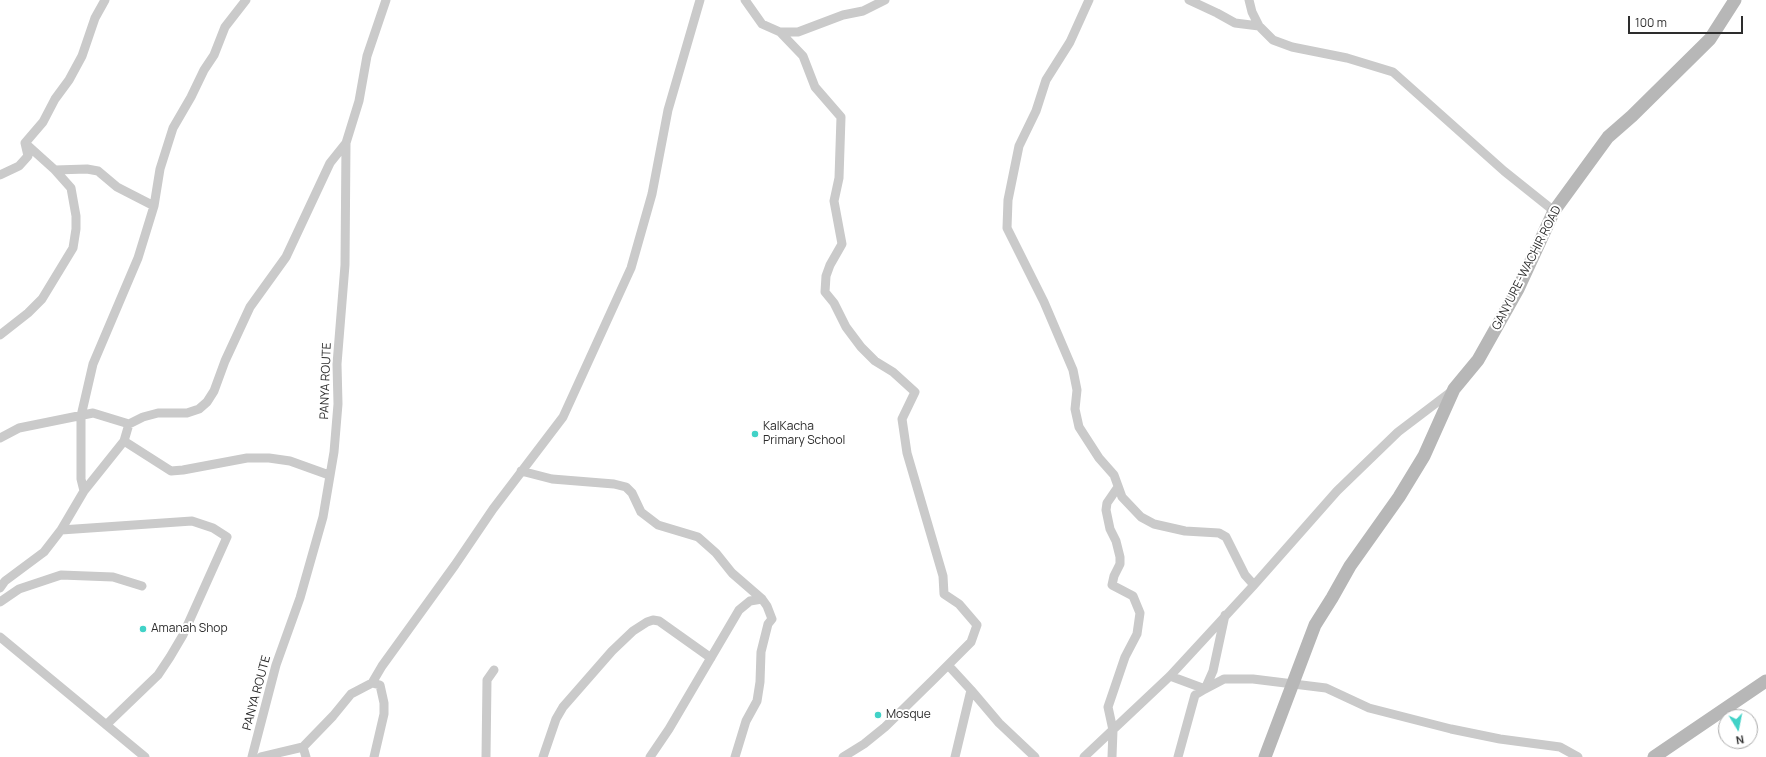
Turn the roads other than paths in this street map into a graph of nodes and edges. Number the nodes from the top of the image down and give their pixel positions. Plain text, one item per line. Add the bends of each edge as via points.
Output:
1 (105, 0) edge
2 (246, 0) edge
3 (386, 0) edge
4 (700, 0) edge
5 (745, 0) edge
6 (885, 0) edge
7 (1088, 0) edge
8 (1189, 0) edge
9 (1248, 0) edge
10 (1735, 0) edge
11 (1259, 26) junction
12 (780, 32) junction
13 (24, 143) junction
14 (346, 143) junction
15 (55, 170) junction
16 (0, 175) edge
17 (154, 206) junction
18 (1554, 211) junction
19 (0, 335) edge
20 (1454, 389) junction
21 (81, 416) junction
22 (129, 424) junction
23 (0, 438) edge
24 (124, 441) junction
25 (521, 471) junction
26 (329, 474) junction
27 (1118, 486) junction
28 (84, 491) junction
29 (61, 530) junction
30 (1254, 585) junction
31 (142, 586) dead end
32 (0, 588) edge
33 (762, 599) junction
34 (0, 602) edge
35 (1225, 615) junction
36 (0, 637) edge
37 (711, 658) junction
38 (948, 665) junction
39 (494, 670) dead end
40 (1170, 676) junction
41 (1766, 681) edge
42 (372, 683) junction
43 (1292, 684) junction
44 (1205, 689) junction
45 (972, 690) junction
46 (106, 725) junction
47 (1113, 730) junction
48 (303, 747) junction
49 (145, 757) edge
50 (252, 757) edge
51 (261, 757) edge
52 (306, 757) edge
53 (374, 757) edge
54 (486, 757) edge
55 (543, 757) edge
56 (650, 757) edge
57 (735, 757) edge
58 (843, 757) edge
59 (955, 757) edge
60 (1035, 757) edge
61 (1084, 757) edge
62 (1112, 757) edge
63 (1178, 757) edge
64 (1265, 757) edge
65 (1578, 757) edge
66 (1654, 757) edge

1 - 13 street via 95,18 82,56 69,80 43,122
2 - 17 street via 225,27 214,55 173,128 160,169
3 - 14 street, PANYA ROUTE via 367,56 359,101
4 - 25 street via 668,110 652,194 631,268 563,417
5 - 12 street via 762,24
6 - 12 street via 863,11 842,15 798,32
7 - 27 street via 1070,42 1046,80 1036,111 1019,146 1008,200 1006,228 1044,302 1073,370 1077,390 1075,409 1079,427 1099,458 1114,475
8 - 11 street via 1235,23
9 - 11 street
10 - 18 street, GANYURE-WACHIR ROAD via 1710,39 1608,137
11 - 18 street via 1272,40 1292,47 1347,58 1393,72 1504,171
12 - 38 street via 803,56 815,87 841,117 839,178 834,202 842,244 826,276 825,292 834,303 846,327 862,347 875,361 893,372 915,392 902,419 907,453 941,569 944,594 959,604 977,625 971,642
13 - 15 street
13 - 16 street via 28,156 19,166
14 - 22 street via 330,163 286,257 250,307 207,402 199,409 187,413 158,413 143,416
14 - 26 street, PANYA ROUTE via 345,265 337,364 338,404 334,452
15 - 17 street via 98,171 117,187
15 - 19 street via 71,188 76,216 73,248 42,299
17 - 21 street via 138,258 93,364
18 - 20 street, GANYURE-WACHIR ROAD via 1518,288 1478,360
20 - 30 street via 1398,432 1337,491
20 - 43 street, GANYURE-WACHIR ROAD via 1424,456 1399,497 1350,566 1315,625
21 - 22 street via 93,413
21 - 23 street via 19,428
21 - 28 street via 81,479
22 - 24 street
24 - 26 street via 171,471 247,458 269,458 290,461
24 - 28 street
25 - 33 street via 552,479 591,481 626,487 632,493 641,512 658,525 698,537 716,553 732,573
25 - 42 street
26 - 50 street, PANYA ROUTE via 323,517 300,598 276,665
27 - 30 street via 1122,497 1141,516 1154,524 1185,531 1219,533 1226,537 1245,575
27 - 47 street via 1107,503 1106,510 1120,557 1112,585 1133,596 1140,613 1137,634 1125,657 1108,706
28 - 29 street
29 - 32 street via 44,552 5,581
29 - 46 street via 192,520 227,536 183,635 158,676
30 - 35 street
31 - 34 street via 113,577 61,575 19,589
33 - 37 street via 750,601 739,610
33 - 57 street via 772,619 768,624 761,652 757,701 746,721
35 - 40 street
35 - 44 street via 1213,671
36 - 46 street
37 - 55 street via 659,621 647,622 632,631 612,651 563,707 556,719
37 - 56 street
38 - 45 street
38 - 58 street via 885,727
39 - 54 street via 487,680
40 - 44 street
40 - 47 street
41 - 66 street
42 - 48 street via 351,694 317,735
42 - 53 street via 380,686 384,703 384,714
43 - 44 street via 1253,679 1224,679
43 - 64 street, GANYURE-WACHIR ROAD
43 - 65 street via 1326,688 1369,708 1451,730 1560,747
44 - 63 street via 1195,695
45 - 59 street
45 - 60 street via 999,723
46 - 49 street
47 - 61 street
47 - 62 street
48 - 51 street
48 - 52 street

